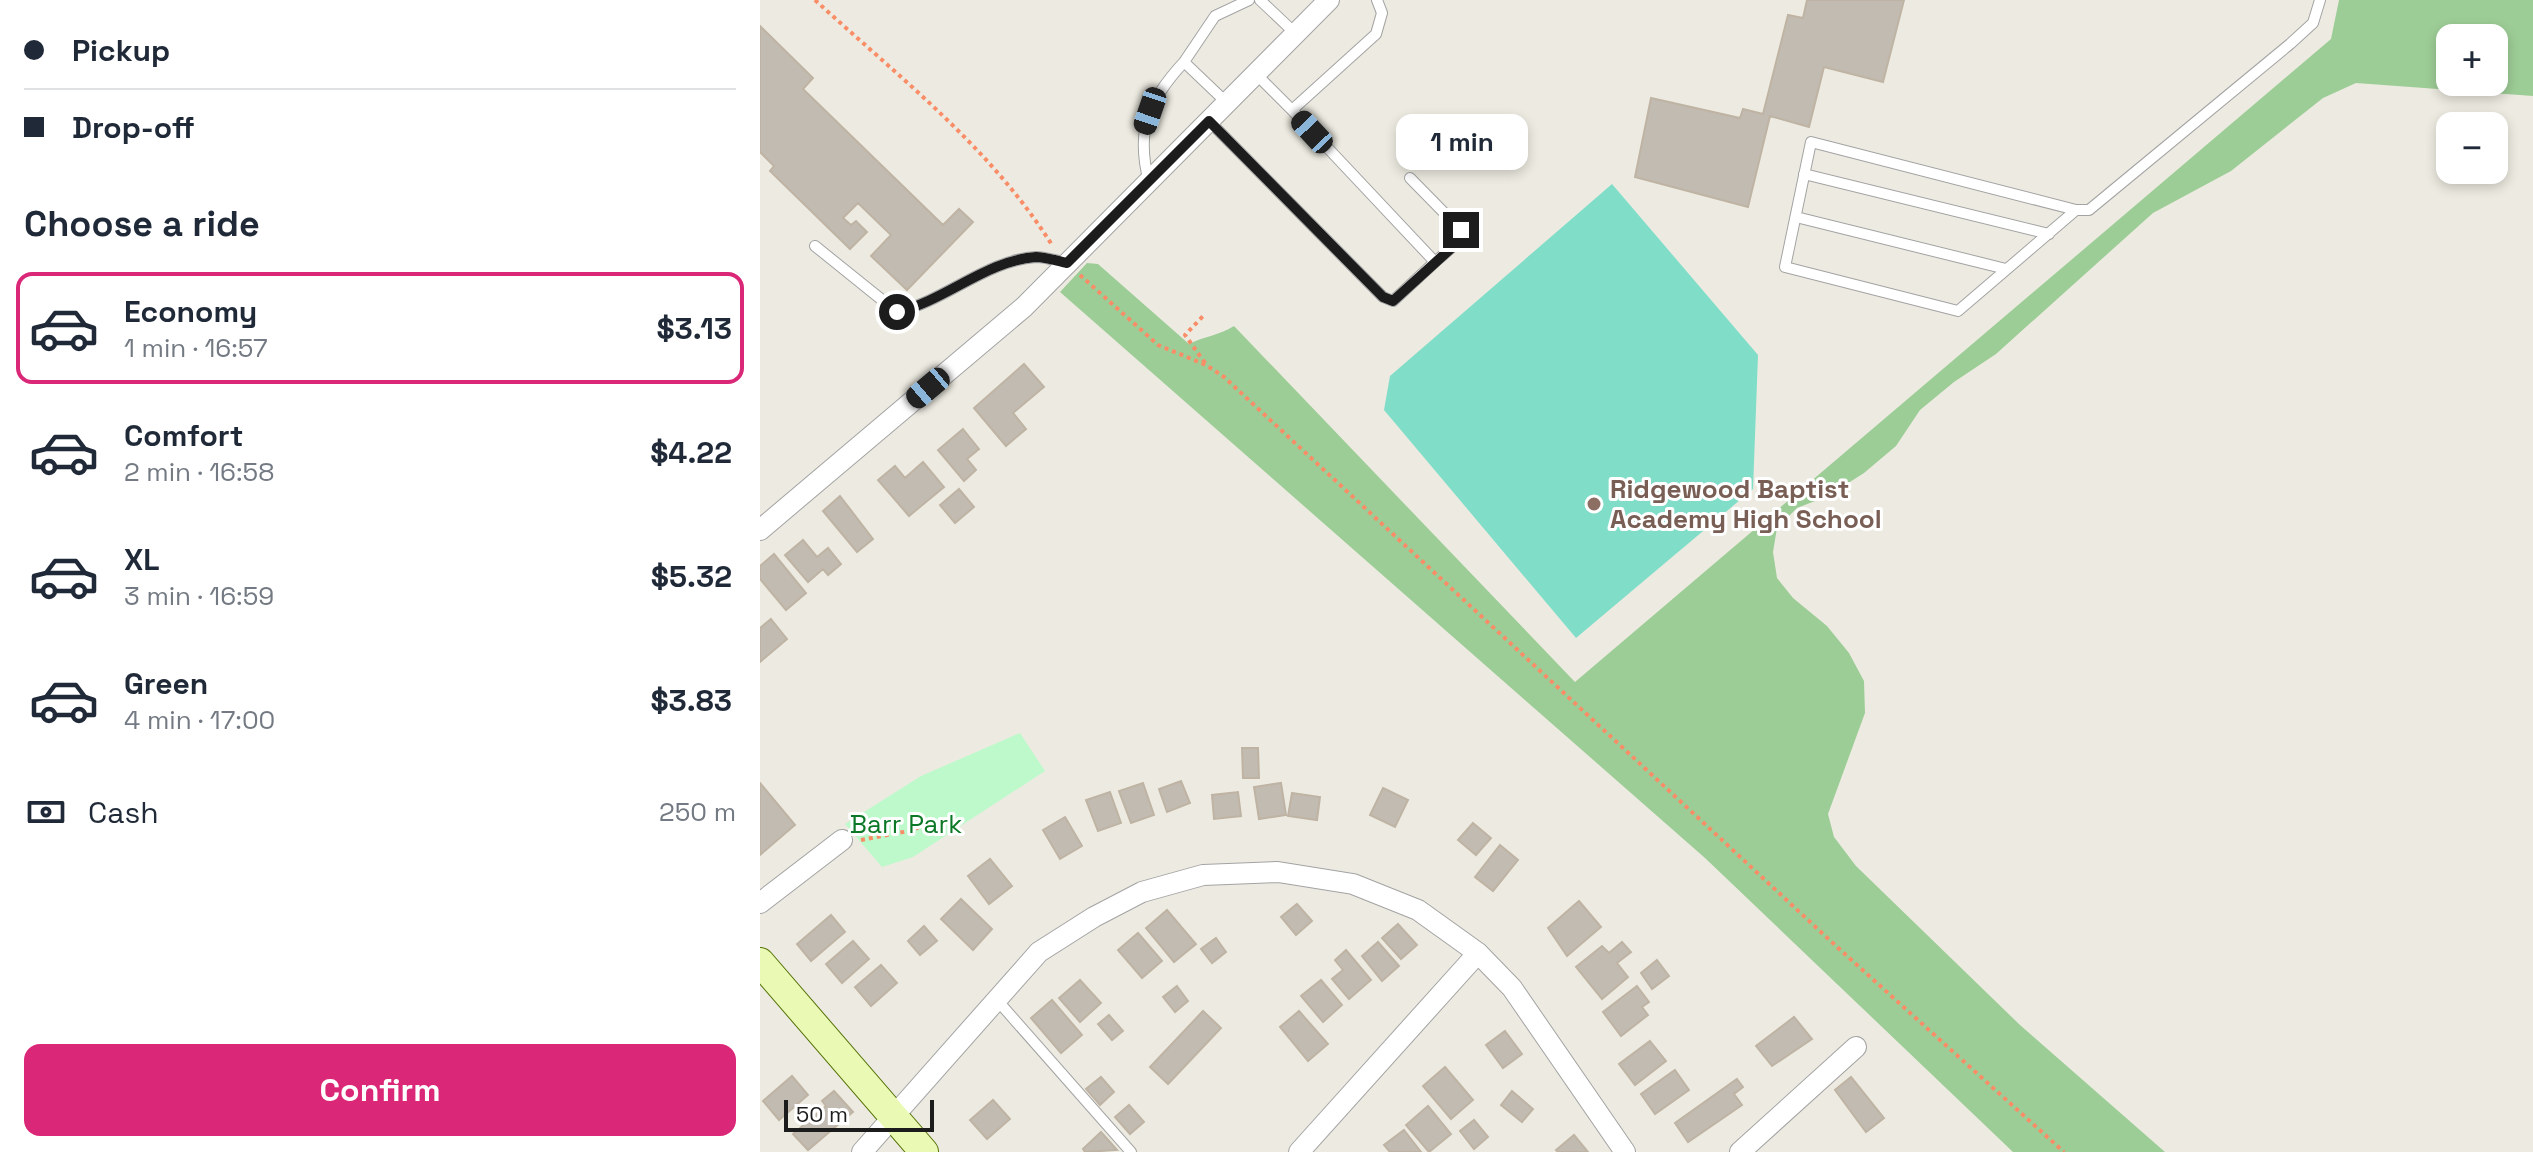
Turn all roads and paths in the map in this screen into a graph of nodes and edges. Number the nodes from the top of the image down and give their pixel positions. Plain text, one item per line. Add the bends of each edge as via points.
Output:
1 (815, 0) edge
2 (1249, 0) edge
3 (1260, 0) edge
4 (1329, 0) edge
5 (1377, 0) edge
6 (2320, 0) edge
7 (1296, 34) junction
8 (1184, 62) junction
9 (1256, 74) junction
10 (1227, 103) junction
11 (1292, 110) junction
12 (1209, 121) junction
13 (1804, 174) junction
14 (1410, 178) dead end
15 (1149, 182) junction
16 (2076, 210) junction
17 (1796, 217) junction
18 (2049, 234) junction
19 (815, 246) dead end
20 (1435, 262) junction
21 (1067, 263) junction
22 (2006, 269) junction
23 (1205, 314) dead end
24 (1206, 365) junction
25 (760, 530) edge
26 (931, 819) dead end
27 (842, 840) joint
28 (760, 903) edge
29 (1478, 953) junction
30 (760, 962) edge
31 (997, 1000) junction
32 (1856, 1047) dead end
33 (893, 1116) junction
34 (862, 1152) edge
35 (924, 1152) edge
36 (1131, 1152) edge
37 (1299, 1152) edge
38 (1625, 1152) edge
39 (1740, 1152) edge
40 (2064, 1152) edge

1 - 21 path via 972,143
2 - 8 lane via 1215,16
3 - 7 lane
4 - 7 street
5 - 11 lane via 1382,13 1376,34
6 - 16 lane via 2313,23 2290,44 2089,210
7 - 9 street
8 - 10 lane
8 - 15 lane via 1156,93 1144,129 1142,156
9 - 10 street
9 - 11 lane
10 - 12 street
11 - 20 lane
12 - 15 street
12 - 20 lane via 1383,297 1393,301
13 - 16 lane via 1811,142
13 - 17 lane
13 - 18 lane
14 - 20 lane via 1461,230 1458,242
15 - 21 street
16 - 18 lane
17 - 22 lane
17 - 22 lane via 1785,267 1958,311
18 - 22 lane
19 - 21 lane via 897,312 921,306 1010,262 1039,257
21 - 24 path via 1158,345
21 - 25 street via 1024,307
23 - 24 path via 1185,335
24 - 40 path
26 - 27 path via 914,830
27 - 28 street
29 - 31 street via 1418,910 1353,884 1278,872 1203,875 1142,892 1094,917 1039,952
29 - 37 street
29 - 38 street via 1512,988
30 - 33 street
31 - 33 street
31 - 36 lane
32 - 39 street
33 - 34 street
33 - 35 street

